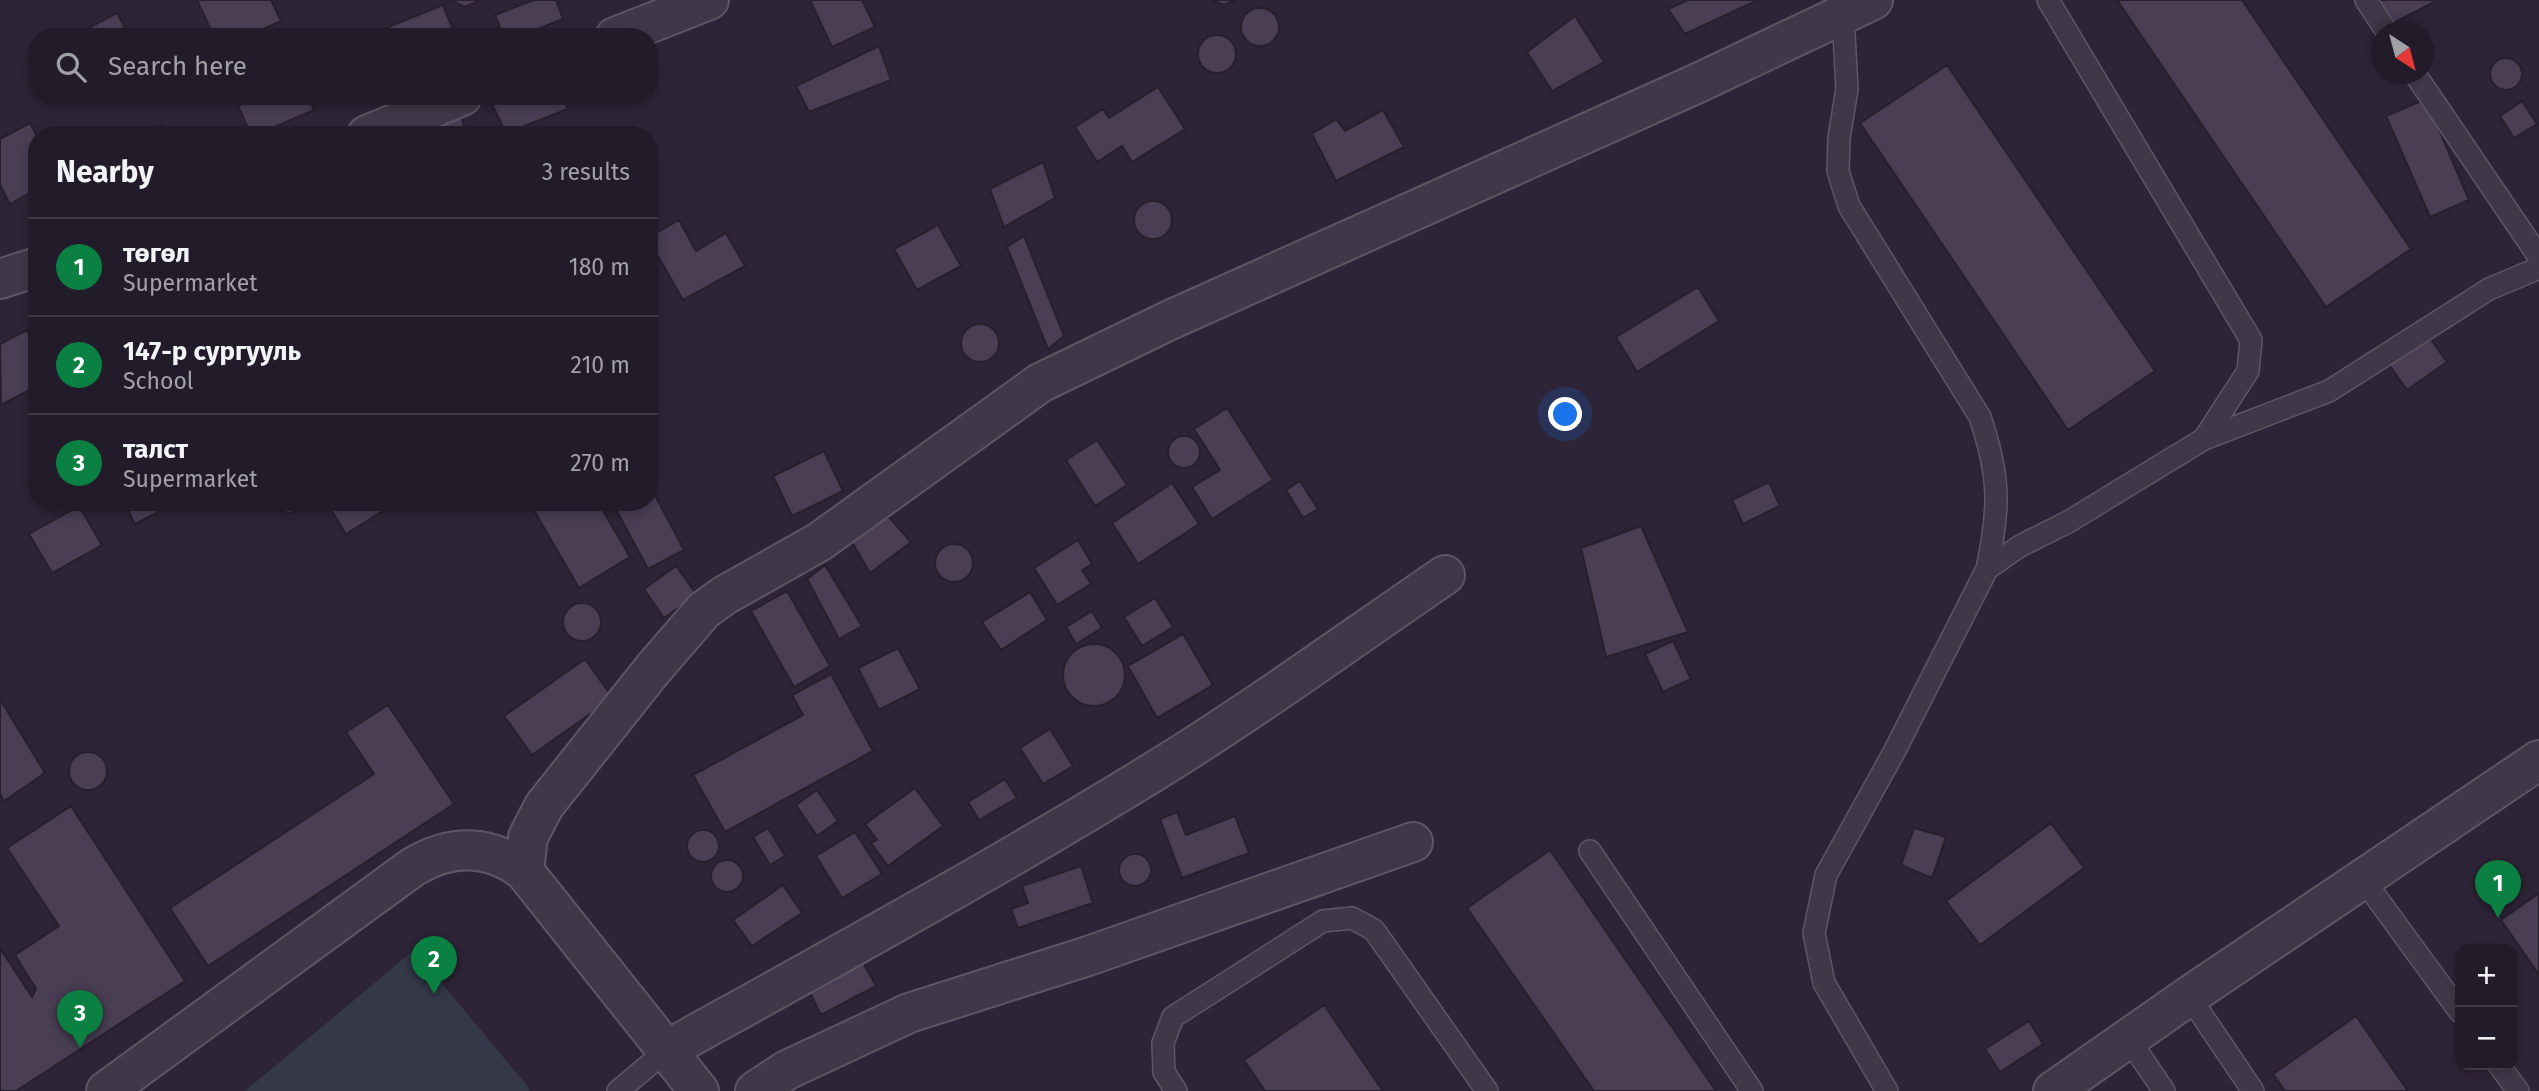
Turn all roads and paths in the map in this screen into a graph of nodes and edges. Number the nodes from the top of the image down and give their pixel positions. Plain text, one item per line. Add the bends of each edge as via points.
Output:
1 (709, 0) edge
2 (2048, 0) edge
3 (2365, 0) edge
4 (1858, 7) edge
5 (2379, 21) edge
6 (638, 28) edge
7 (2422, 84) edge
8 (439, 105) edge
9 (389, 126) edge
10 (2539, 257) edge
11 (2539, 268) edge
12 (28, 270) edge
13 (0, 279) edge
14 (2204, 439) junction
15 (1987, 569) junction
16 (1445, 575) dead end
17 (2539, 760) edge
18 (1413, 842) dead end
19 (1590, 851) dead end
20 (524, 871) junction
21 (2363, 878) junction
22 (2189, 996) junction
23 (2456, 1007) edge
24 (2129, 1038) junction
25 (667, 1050) junction
26 (2503, 1070) edge
27 (106, 1091) edge
28 (618, 1091) edge
29 (699, 1091) edge
30 (755, 1091) edge
31 (1176, 1091) edge
32 (1486, 1091) edge
33 (1752, 1091) edge
34 (1887, 1091) edge
35 (2053, 1091) edge
36 (2164, 1091) edge
37 (2253, 1091) edge
38 (2518, 1091) edge

1 - 6 street
2 - 14 lane via 2251,340 2248,371
3 - 5 lane
4 - 15 lane via 1838,171 1849,206 1980,417 1993,456 1997,491 1996,527
4 - 20 street via 1040,383 819,542 704,610 544,806 528,837
7 - 10 lane
8 - 9 street
11 - 14 lane via 2489,289 2329,391
12 - 13 street
14 - 15 lane
15 - 34 lane via 1826,876 1814,933 1824,983
16 - 25 street via 1152,773
17 - 21 street
18 - 30 street via 1088,956 909,1013 788,1070
19 - 33 lane
20 - 25 street
20 - 27 street via 483,850 452,851 426,859
21 - 22 street
21 - 23 lane
22 - 24 street
22 - 37 lane
24 - 35 street
24 - 36 lane
25 - 28 lane
25 - 29 street
26 - 38 lane
31 - 32 lane via 1164,1072 1163,1043 1172,1017 1323,921 1352,918 1374,930

